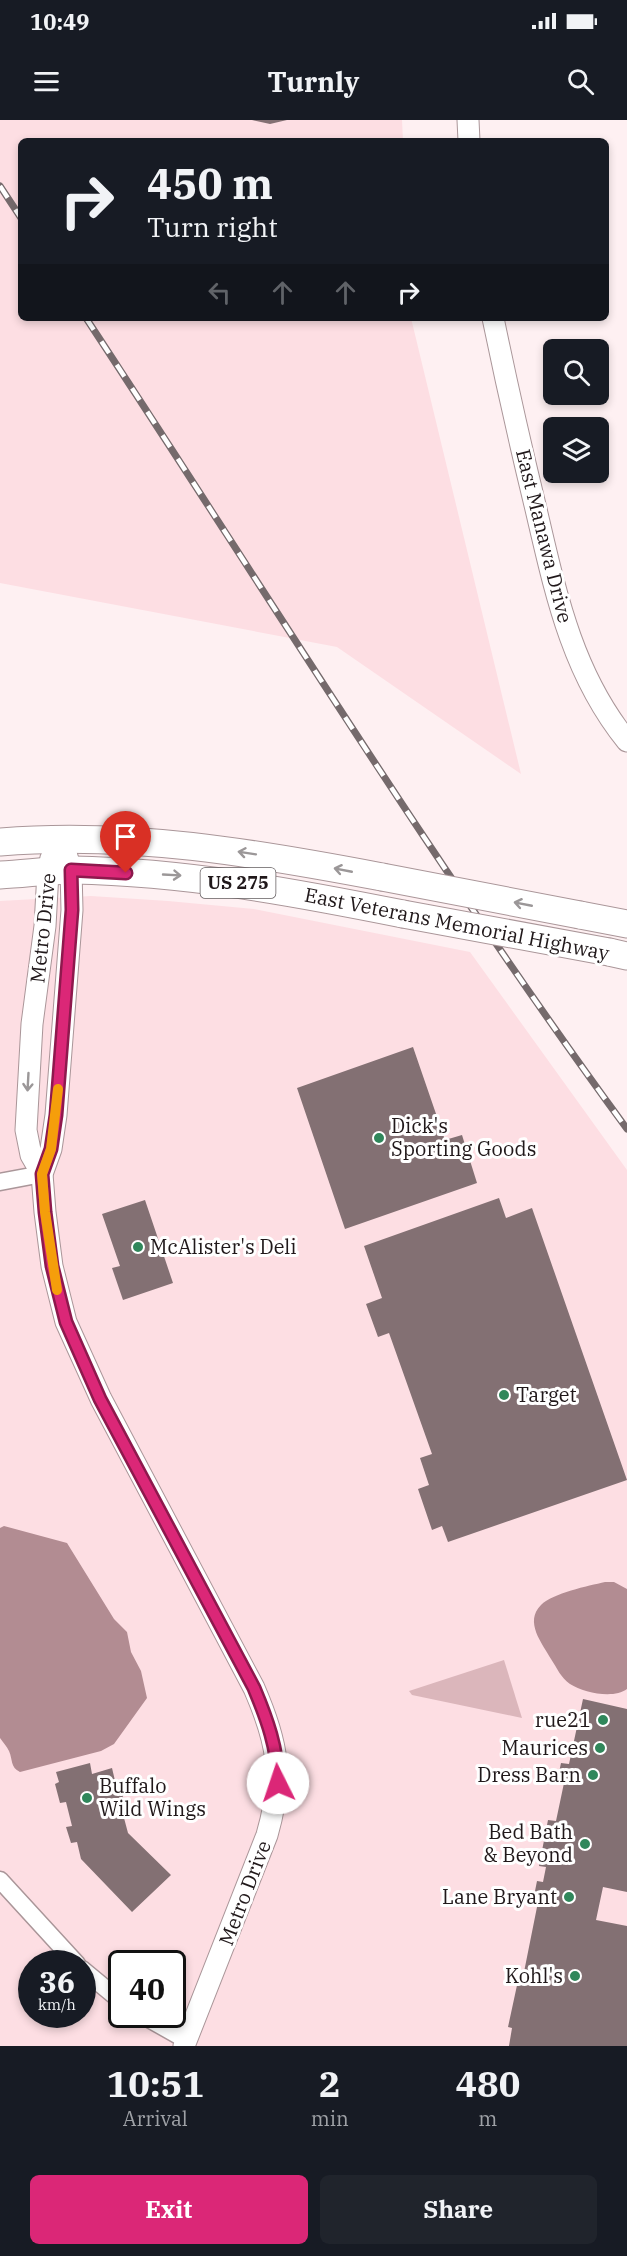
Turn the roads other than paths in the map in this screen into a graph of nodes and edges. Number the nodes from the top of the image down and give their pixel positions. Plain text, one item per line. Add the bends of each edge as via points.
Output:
1 (468, 120) edge
2 (469, 138) edge
3 (494, 321) edge
4 (627, 741) edge
5 (62, 840) junction
6 (0, 842) edge
7 (60, 871) junction
8 (0, 875) edge
9 (627, 924) edge
10 (618, 954) edge
11 (42, 1174) junction
12 (0, 1182) edge
13 (0, 1880) edge
14 (64, 1950) edge
15 (96, 1981) edge
16 (108, 1990) edge
17 (162, 2028) edge
18 (185, 2043) edge

1 - 2 street
3 - 4 street, East Manawa Drive via 562,613 583,673
5 - 6 main road, East Veterans Memorial Highway / US 275
5 - 7 street, Metro Drive via 51,855
9 -> 5 main road, East Veterans Memorial Highway / US 275, bridge via 304,862 205,847
7 - 8 main road, East Veterans Memorial Highway / US 275
7 -> 10 main road, East Veterans Memorial Highway / US 275, bridge via 183,876 256,886
7 - 11 street, Metro Drive via 72,910 56,1115
7 -> 11 street, Metro Drive via 45,926 32,1024 27,1130 31,1155
11 - 12 street
11 - 18 street, Metro Drive via 52,1266 66,1322 100,1399 254,1688 275,1748 278,1783 273,1816
13 - 14 street
15 - 16 street
17 - 18 street

